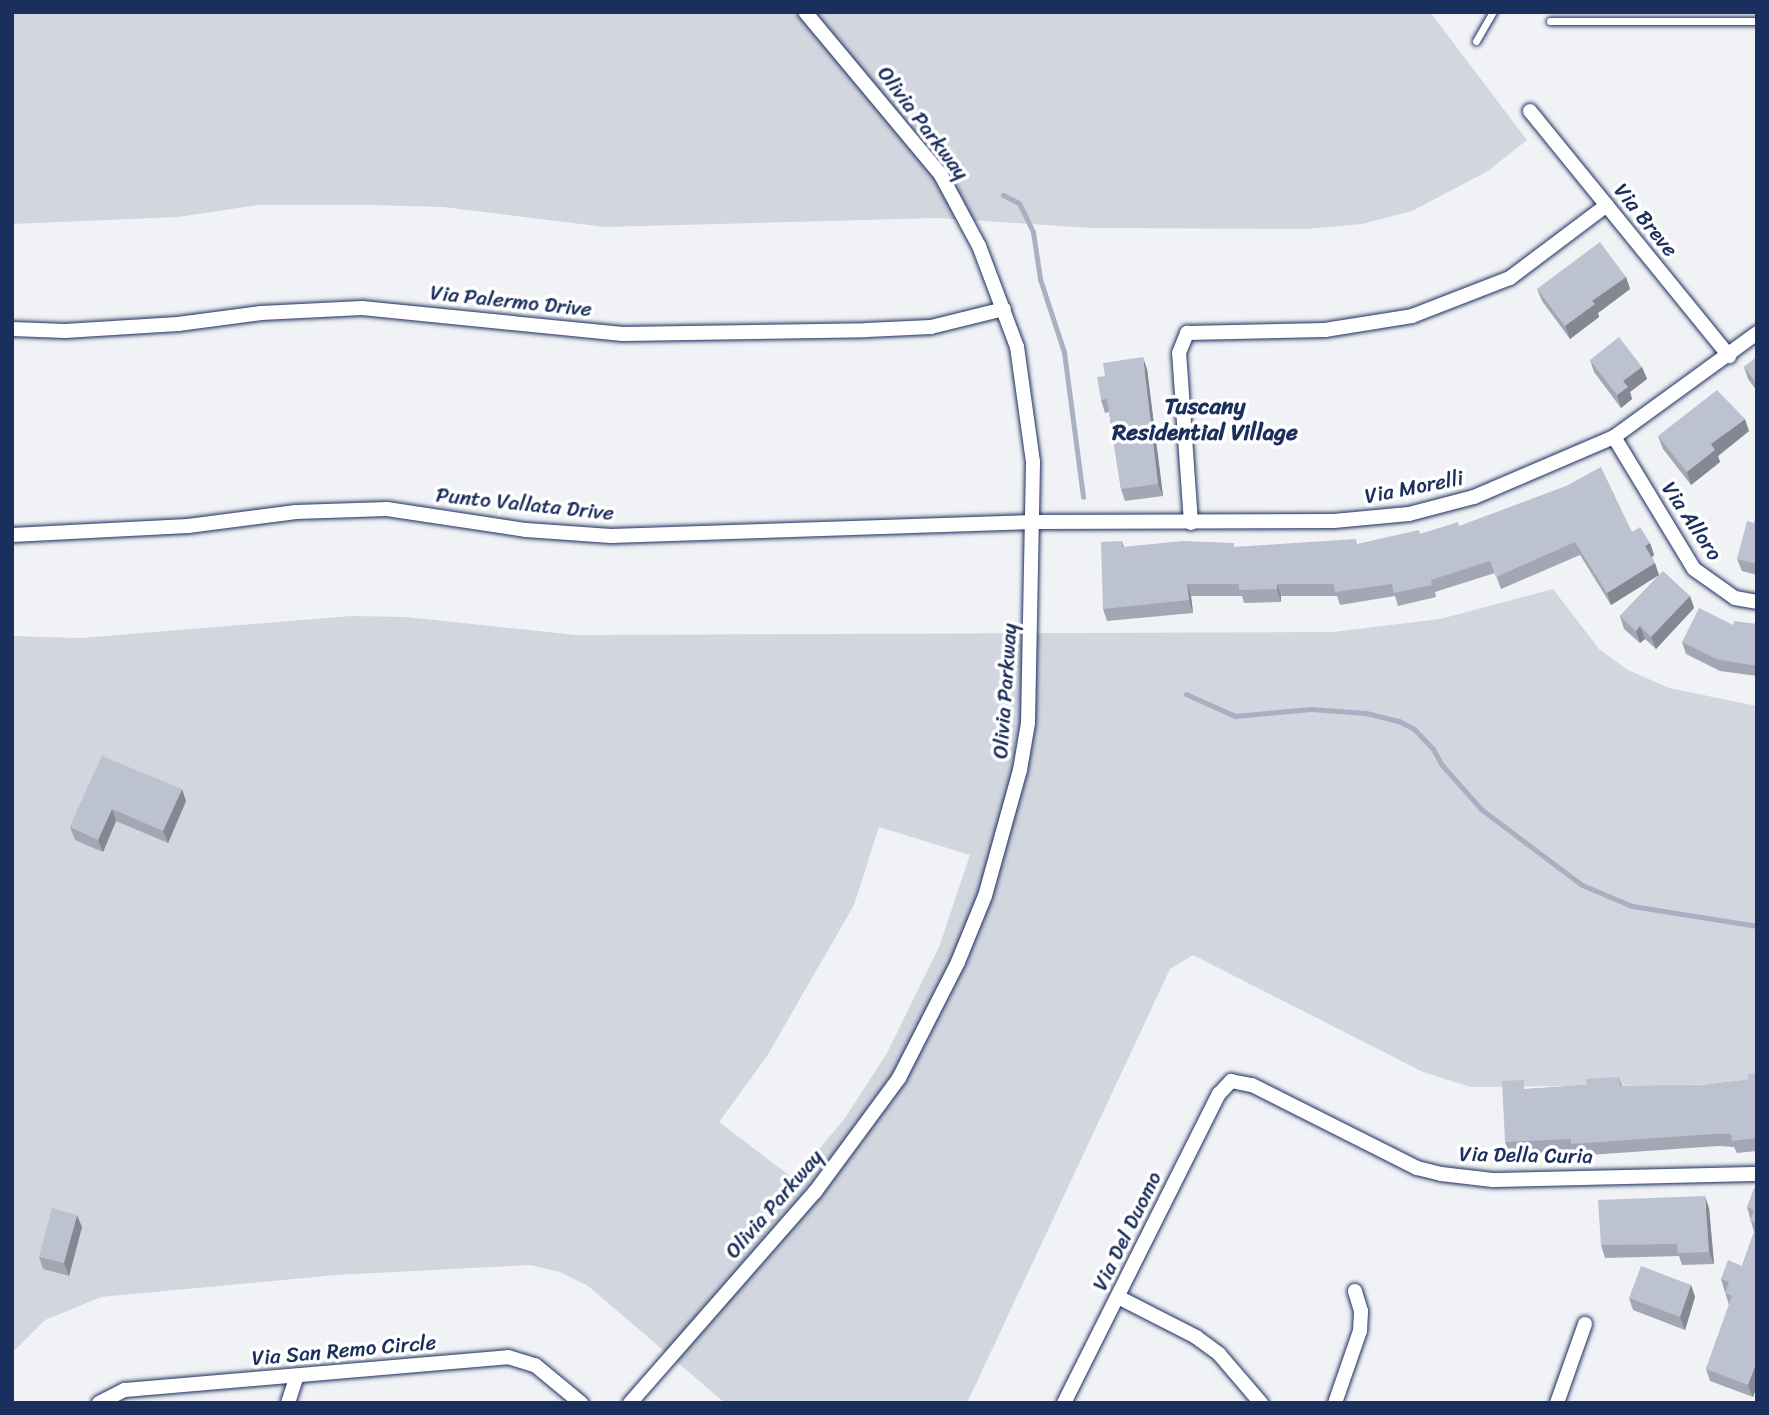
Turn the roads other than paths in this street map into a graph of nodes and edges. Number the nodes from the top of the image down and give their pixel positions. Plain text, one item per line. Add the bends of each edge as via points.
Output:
1 (805, 12) edge
2 (1493, 12) edge
3 (1636, 17) edge
4 (1550, 21) dead end
5 (1757, 21) edge
6 (1476, 41) dead end
7 (1530, 111) dead end
8 (1607, 205) junction
9 (1004, 309) junction
10 (12, 329) edge
11 (1757, 333) edge
12 (1729, 356) junction
13 (1614, 436) junction
14 (1034, 522) junction
15 (1191, 523) junction
16 (12, 535) edge
17 (1757, 602) edge
18 (1231, 1081) joint
19 (1757, 1174) edge
20 (1354, 1291) dead end
21 (1118, 1297) junction
22 (1585, 1324) dead end
23 (297, 1375) junction
24 (99, 1403) edge
25 (288, 1403) edge
26 (581, 1403) edge
27 (630, 1403) edge
28 (1064, 1403) edge
29 (1261, 1403) edge
30 (1335, 1403) edge
31 (1557, 1403) edge

1 - 9 street, Olivia Parkway via 941,175 979,246
2 - 6 lane
3 - 4 lane
3 - 5 lane
7 - 8 street, Via Breve
8 - 12 street, Via Breve
8 - 15 street via 1510,278 1412,316 1325,330 1187,333 1179,353
9 - 10 street, Via Palermo Drive via 931,327 867,330 623,334 362,308 77,331
9 - 14 street, Olivia Parkway via 1028,412
11 - 12 street, Via Morelli
12 - 13 street, Via Morelli
13 - 15 street, Via Morelli via 1498,488 1409,514 1334,521
13 - 17 street, Via Alloro via 1694,569 1735,598
14 - 15 street, Via Morelli
14 - 16 street, Punto Vallata Drive via 611,536 526,530 387,509
14 - 27 street, Olivia Parkway via 1028,723 1020,770 985,896 958,962 899,1078 859,1137
18 - 19 street, Via Della Curia via 1252,1085 1417,1168 1441,1174 1493,1180
18 - 21 street, Via Del Duomo via 1219,1094
20 - 30 street via 1361,1311 1360,1331
21 - 28 street, Via Del Duomo
21 - 29 street via 1196,1337 1219,1354
22 - 31 street
23 - 24 street, Via San Remo Circle via 125,1390
23 - 25 street
23 - 26 street, Via San Remo Circle via 508,1357 535,1365

